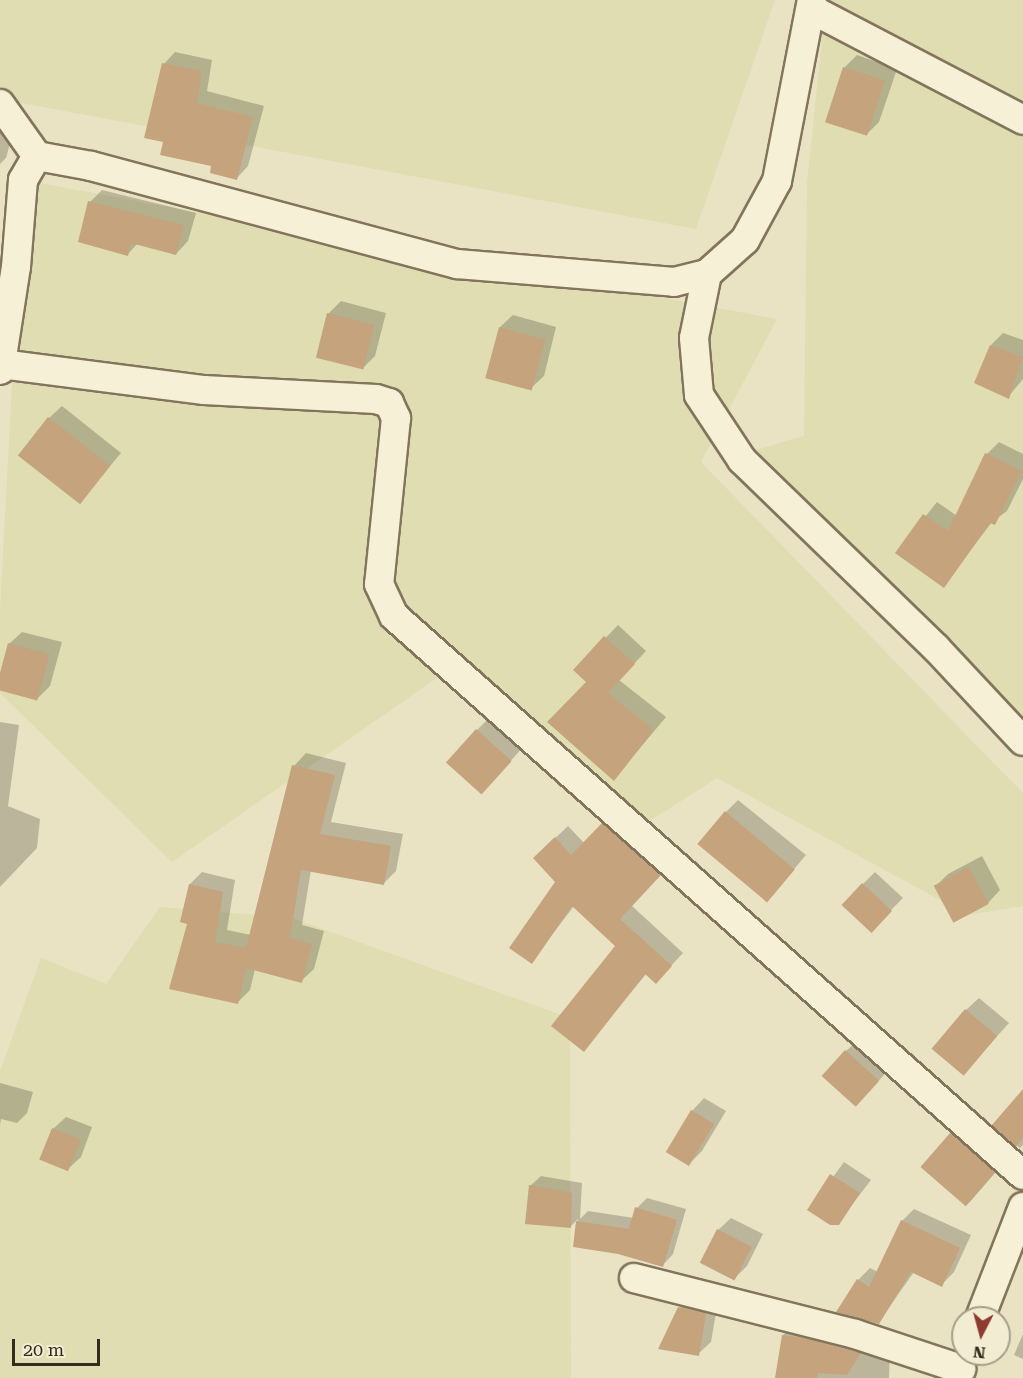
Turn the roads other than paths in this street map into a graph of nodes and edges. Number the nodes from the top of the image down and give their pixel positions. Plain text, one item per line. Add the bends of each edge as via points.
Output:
1 (811, 5) edge
2 (0, 104) edge
3 (1023, 120) edge
4 (37, 156) junction
5 (707, 274) junction
6 (1, 367) edge
7 (1023, 741) edge
8 (1023, 1175) edge
9 (1023, 1207) edge
10 (634, 1278) dead end
11 (985, 1306) edge
12 (961, 1367) edge

1 - 3 street
1 - 5 street via 777,181 745,240
2 - 4 street
4 - 5 street via 91,166 457,264 662,281
4 - 6 street via 23,180 16,267
5 - 7 street via 694,338 699,395 742,460 936,648
6 - 8 street via 204,390 376,399 389,403 396,418 379,584 394,616
9 - 11 street
10 - 12 street via 855,1334

